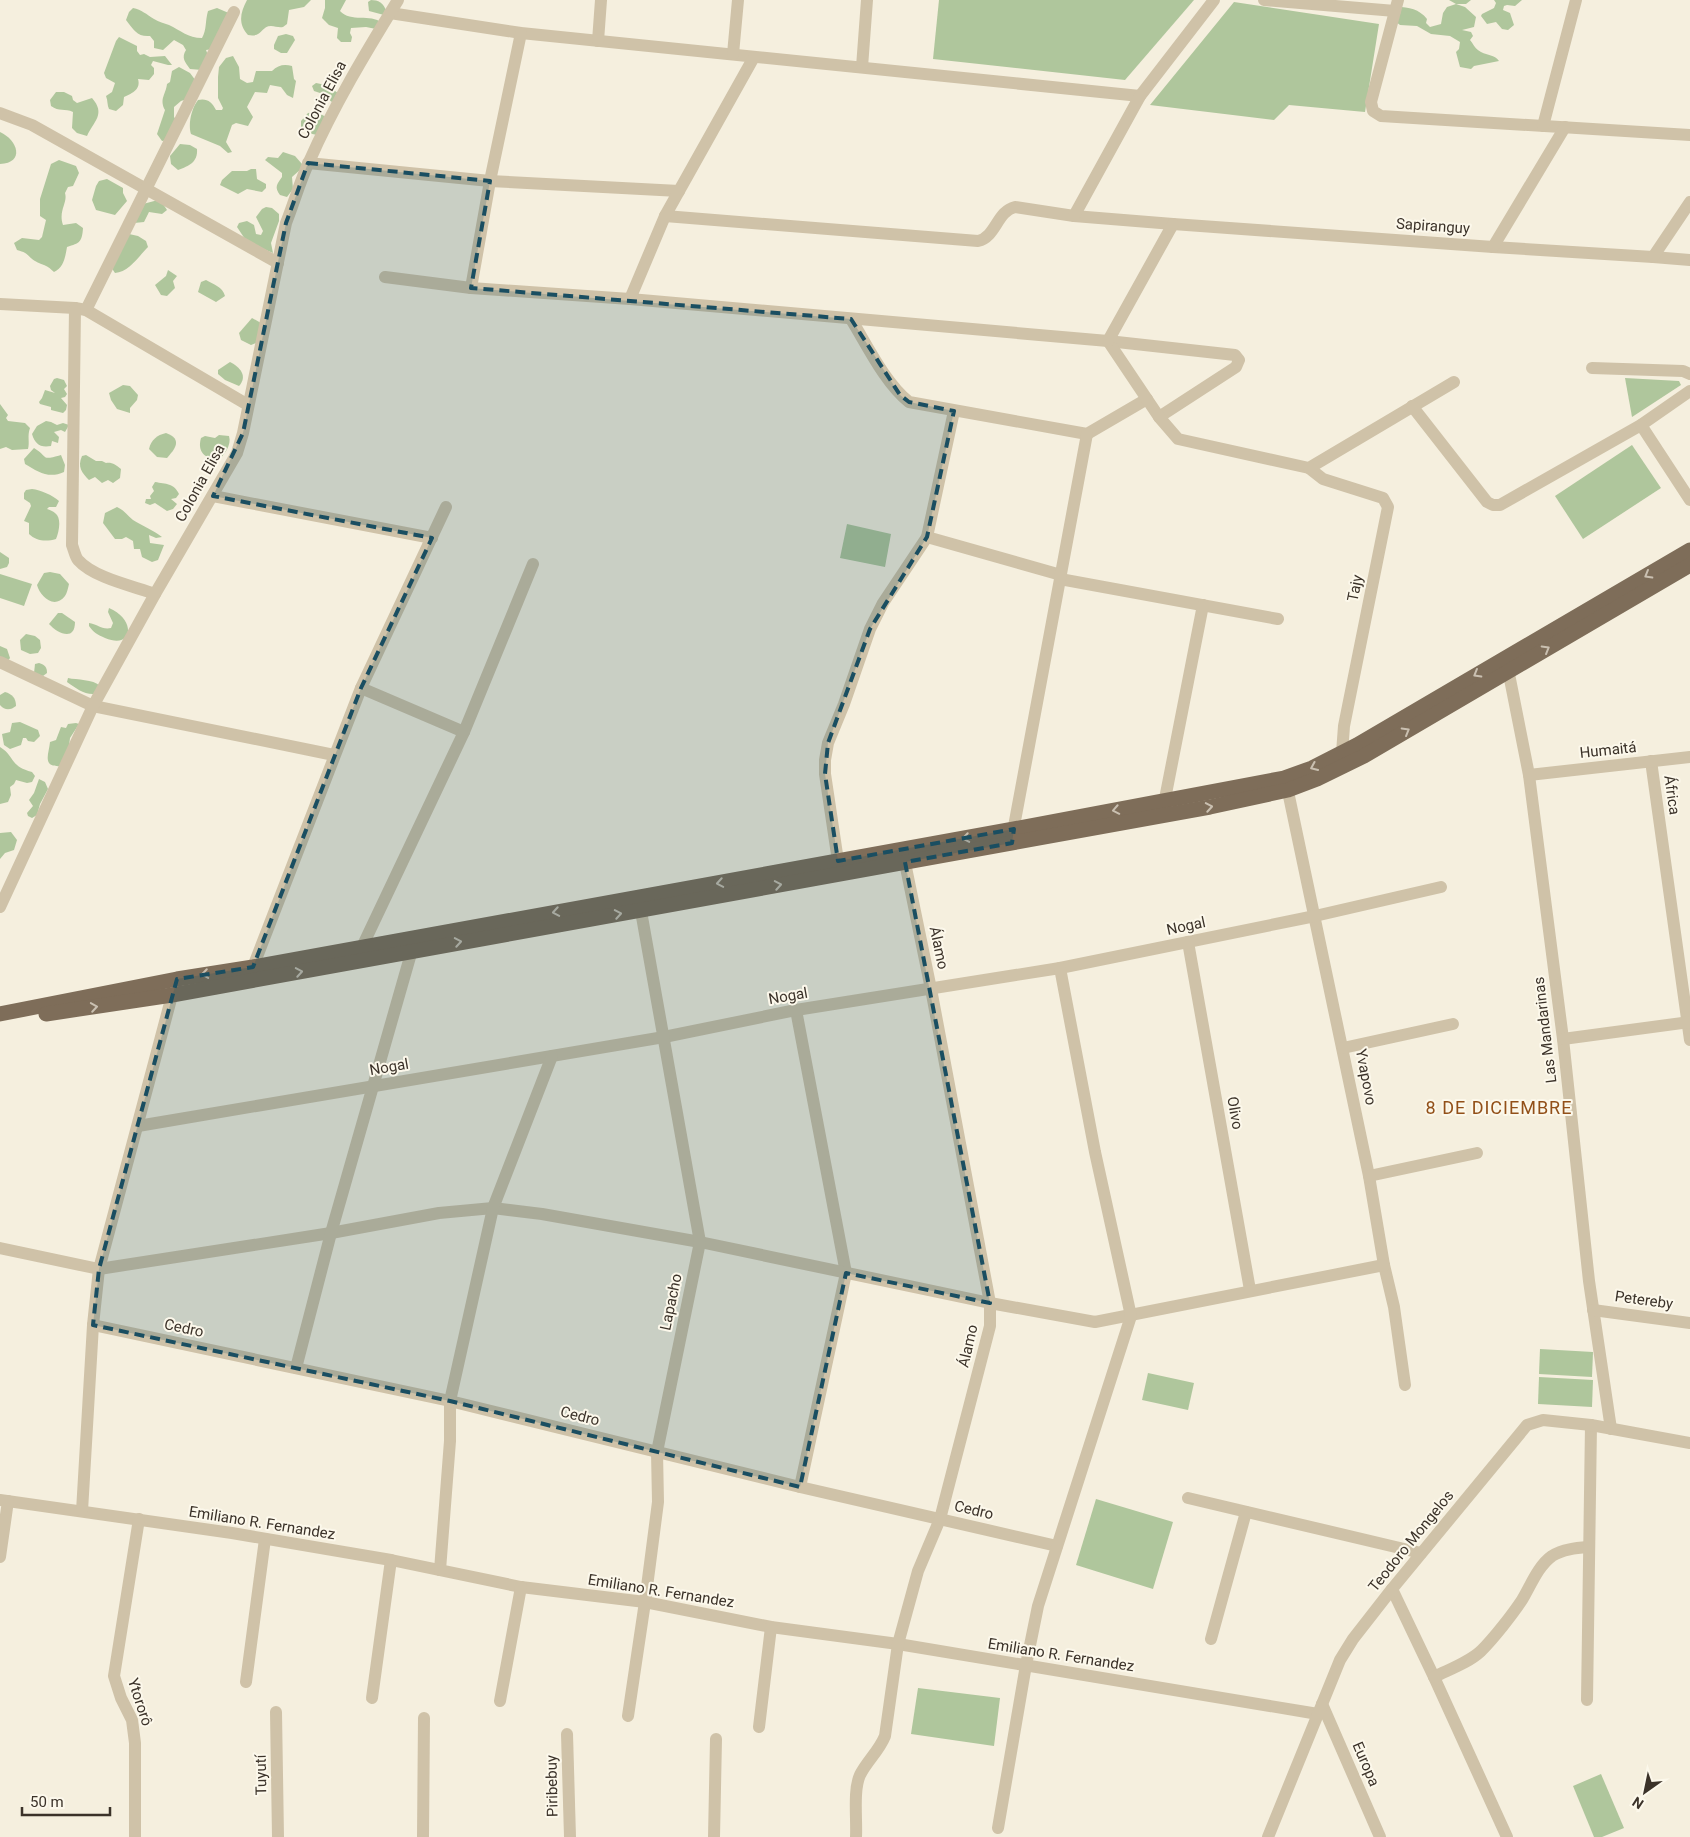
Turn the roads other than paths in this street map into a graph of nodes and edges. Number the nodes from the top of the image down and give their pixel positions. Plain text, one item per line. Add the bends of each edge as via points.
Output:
1 (398, 0) edge
2 (601, 0) edge
3 (738, 0) edge
4 (867, 0) edge
5 (1214, 0) edge
6 (1264, 0) edge
7 (1576, 0) edge
8 (1396, 6) edge
9 (234, 12) dead end
10 (390, 13) junction
11 (521, 33) junction
12 (598, 41) junction
13 (733, 54) junction
14 (754, 57) junction
15 (862, 67) junction
16 (1140, 96) junction
17 (0, 113) edge
18 (1543, 126) junction
19 (1565, 128) junction
20 (1690, 135) edge
21 (308, 162) junction
22 (490, 181) junction
23 (147, 189) junction
24 (679, 191) junction
25 (1690, 202) edge
26 (665, 216) junction
27 (1074, 216) junction
28 (1173, 224) junction
29 (1492, 247) junction
30 (1653, 256) junction
31 (1690, 260) edge
32 (278, 263) junction
33 (385, 277) dead end
34 (471, 288) junction
35 (630, 299) junction
36 (0, 304) edge
37 (80, 309) junction
38 (851, 319) junction
39 (1108, 341) junction
40 (1592, 368) dead end
41 (1690, 374) edge
42 (1454, 382) dead end
43 (1690, 391) edge
44 (1147, 400) junction
45 (248, 405) junction
46 (1412, 406) junction
47 (954, 411) junction
48 (1159, 417) junction
49 (1641, 425) junction
50 (1087, 434) junction
51 (1308, 468) junction
52 (213, 496) junction
53 (1690, 500) edge
54 (446, 507) dead end
55 (928, 537) junction
56 (432, 538) junction
57 (1690, 550) edge
58 (533, 564) dead end
59 (1690, 564) edge
60 (1060, 577) junction
61 (155, 594) junction
62 (1203, 605) junction
63 (1278, 619) dead end
64 (0, 662) edge
65 (1507, 665) junction
66 (361, 688) junction
67 (93, 706) junction
68 (464, 732) junction
69 (334, 754) junction
70 (1690, 757) edge
71 (1343, 759) junction
72 (1651, 761) junction
73 (1529, 775) junction
74 (1286, 784) junction
75 (1164, 800) junction
76 (1161, 816) junction
77 (1013, 836) junction
78 (903, 856) junction
79 (838, 861) junction
80 (1441, 887) dead end
81 (640, 903) junction
82 (0, 907) edge
83 (1314, 916) junction
84 (1188, 942) junction
85 (362, 947) junction
86 (380, 950) junction
87 (412, 950) junction
88 (1060, 968) junction
89 (252, 974) junction
90 (177, 978) junction
91 (931, 989) junction
92 (172, 995) junction
93 (796, 1010) junction
94 (2, 1016) edge
95 (1689, 1023) edge
96 (1452, 1024) dead end
97 (664, 1037) junction
98 (1563, 1039) junction
99 (1690, 1040) edge
100 (1343, 1048) junction
101 (552, 1056) junction
102 (373, 1086) junction
103 (138, 1126) junction
104 (1477, 1153) dead end
105 (1369, 1176) junction
106 (493, 1208) junction
107 (331, 1233) junction
108 (700, 1242) junction
109 (0, 1248) edge
110 (1384, 1265) junction
111 (99, 1269) junction
112 (846, 1273) junction
113 (1250, 1290) junction
114 (990, 1303) junction
115 (1593, 1310) junction
116 (1131, 1316) junction
117 (1690, 1323) edge
118 (93, 1326) junction
119 (296, 1368) junction
120 (1405, 1385) dead end
121 (450, 1401) junction
122 (1591, 1425) junction
123 (1611, 1429) junction
124 (1690, 1442) edge
125 (657, 1452) junction
126 (800, 1488) junction
127 (1188, 1498) dead end
128 (4, 1501) edge
129 (82, 1511) junction
130 (1246, 1512) junction
131 (940, 1518) junction
132 (139, 1519) junction
133 (266, 1539) junction
134 (1057, 1546) junction
135 (1589, 1547) junction
136 (1421, 1553) junction
137 (0, 1557) edge
138 (391, 1560) junction
139 (440, 1570) junction
140 (521, 1586) junction
141 (1392, 1589) junction
142 (645, 1602) junction
143 (771, 1626) junction
144 (1211, 1639) dead end
145 (898, 1644) junction
146 (1026, 1665) junction
147 (1434, 1677) junction
148 (246, 1682) dead end
149 (372, 1698) dead end
150 (1587, 1700) dead end
151 (500, 1701) dead end
152 (1320, 1709) junction
153 (276, 1712) dead end
154 (628, 1716) dead end
155 (424, 1718) dead end
156 (759, 1727) dead end
157 (568, 1734) dead end
158 (716, 1739) dead end
159 (998, 1828) dead end
160 (135, 1837) edge
161 (278, 1837) edge
162 (422, 1837) edge
163 (570, 1837) edge
164 (714, 1837) edge
165 (856, 1837) edge
166 (1268, 1837) edge
167 (1380, 1837) edge
168 (1506, 1837) edge

1 - 10 street, Colonia Elisa
2 - 12 street
3 - 13 street
4 - 15 street
5 - 16 street
6 - 8 street
7 - 18 street
8 - 18 street via 1371,102 1373,111 1381,116
9 - 23 street
10 - 11 street
10 - 21 street, Colonia Elisa
11 - 12 street
11 - 22 street
12 - 13 street
13 - 14 street
14 - 15 street
14 - 24 street
15 - 16 street
16 - 27 street
17 - 23 street via 32,126
18 - 19 street
19 - 20 street
19 - 29 street
21 - 22 street
21 - 32 street, Colonia Elisa via 286,223
22 - 24 street
22 - 34 street
23 - 32 street
23 - 37 street
24 - 26 street
25 - 30 street
26 - 27 street, Sapiranguy via 978,241 984,240 1009,209 1015,207
26 - 35 street
27 - 28 street, Sapiranguy
28 - 29 street, Sapiranguy
28 - 39 street
29 - 30 street, Sapiranguy
30 - 31 street, Sapiranguy
32 - 45 street, Colonia Elisa
33 - 34 street
34 - 35 street
35 - 38 street
36 - 37 street
37 - 45 street
37 - 61 street via 72,545 77,559 88,568
38 - 39 street
38 - 47 street via 900,395 909,402
39 - 44 street, Tajy
39 - 48 street via 1238,357 1240,360 1236,367
40 - 41 street via 1682,371
42 - 46 street
43 - 49 street
44 - 48 street, Tajy
44 - 50 street
45 - 52 street, Colonia Elisa via 237,453
46 - 49 street via 1487,502 1493,505 1500,505
46 - 51 street
47 - 50 street
47 - 55 street
48 - 51 street, Tajy via 1178,439
49 - 53 street
50 - 60 street
51 - 71 street, Tajy via 1323,479 1383,498 1388,507 1344,726
52 - 56 street
52 - 61 street, Colonia Elisa
54 - 56 street
55 - 60 street
55 - 79 street via 877,613 828,743 825,774
56 - 66 street
57 -> 65 main road
58 - 68 street
65 -> 59 main road
60 - 62 street
60 - 77 street
61 - 67 street, Colonia Elisa
62 - 63 street
62 - 75 street
64 - 67 street
65 - 71 main road
65 - 73 street, Las Mandarinas
66 - 68 street
66 - 69 street
67 - 69 street
67 - 82 street, Colonia Elisa
68 - 85 street
69 - 89 street
70 - 72 street, Humaitá
71 - 74 main road via 1317,780
72 - 73 street, Humaitá
72 - 95 street, África
73 - 98 street, Las Mandarinas
74 - 75 main road
76 -> 74 main road via 1257,798
74 - 83 street, Yvapovo
75 - 76 street
75 -> 77 main road
76 - 77 main road
77 - 78 main road
78 - 79 main road
81 -> 78 main road
78 - 91 street, Álamo
79 -> 81 main road
80 - 83 street, Nogal
81 -> 86 main road
87 -> 81 main road
81 - 97 street, Lapacho
83 - 84 street, Nogal
83 - 100 street, Yvapovo
84 - 88 street, Nogal
84 - 113 street, Olivo
85 - 86 main road
85 - 89 main road
86 - 87 main road
89 -> 86 main road
87 - 102 street
88 - 91 street, Nogal
88 - 116 street
89 -> 90 main road
89 - 92 main road
90 - 92 street
90 - 94 main road
91 - 93 street, Nogal
91 - 114 street, Álamo
94 -> 92 main road via 29,1017
92 - 103 street
93 - 97 street, Nogal
93 - 112 street
95 - 98 street
95 - 99 street, África
96 - 100 street
97 - 101 street, Nogal
97 - 108 street, Lapacho
98 - 115 street, Las Mandarinas
100 - 105 street, Yvapovo
101 - 102 street, Nogal
101 - 106 street
102 - 103 street, Nogal
102 - 107 street
103 - 111 street
104 - 105 street
105 - 110 street, Yvapovo
106 - 107 street via 439,1213
106 - 108 street
106 - 121 street
107 - 111 street
107 - 119 street
108 - 112 street
108 - 125 street, Lapacho
109 - 111 street
110 - 113 street
110 - 120 street, Yvapovo via 1394,1307
111 - 118 street
112 - 114 street
112 - 126 street
113 - 116 street
114 - 116 street via 1095,1322
114 - 131 street, Álamo via 990,1326
115 - 117 street, Petereby
115 - 123 street, Las Mandarinas
116 - 134 street
118 - 119 street, Cedro
118 - 129 street
119 - 121 street, Cedro
121 - 125 street, Cedro
121 - 139 street
122 - 123 street, Teodoro Mongelos
122 - 135 street
122 - 136 street, Teodoro Mongelos via 1543,1420 1527,1425
123 - 124 street, Teodoro Mongelos
125 - 126 street, Cedro
125 - 142 street, Lapacho via 658,1502
126 - 131 street, Cedro
127 - 130 street
128 - 129 street, Emiliano R. Fernandez
128 - 137 street
129 - 132 street, Emiliano R. Fernandez
130 - 136 street
130 - 144 street
131 - 134 street, Cedro
131 - 145 street, Álamo via 918,1571
132 - 133 street, Emiliano R. Fernandez
132 - 160 street, Ytororô via 114,1676 132,1720
133 - 138 street, Emiliano R. Fernandez
133 - 148 street
134 - 146 street via 1038,1606
135 - 147 street via 1554,1554 1480,1651
135 - 150 street
136 - 141 street, Teodoro Mongelos
138 - 139 street, Emiliano R. Fernandez
138 - 149 street
139 - 140 street, Emiliano R. Fernandez
140 - 142 street, Emiliano R. Fernandez
140 - 151 street
141 - 147 street
141 - 152 street, Teodoro Mongelos via 1340,1660
142 - 143 street, Emiliano R. Fernandez
142 - 154 street, Lapacho
143 - 145 street, Emiliano R. Fernandez
143 - 156 street
145 - 146 street, Emiliano R. Fernandez
145 - 165 street, Álamo via 885,1736 858,1782
146 - 152 street, Emiliano R. Fernandez
146 - 159 street
147 - 168 street
152 - 166 street, Teodoro Mongelos
152 - 167 street, Europa
153 - 161 street, Tuyutí
155 - 162 street
157 - 163 street, Piribebuy
158 - 164 street

